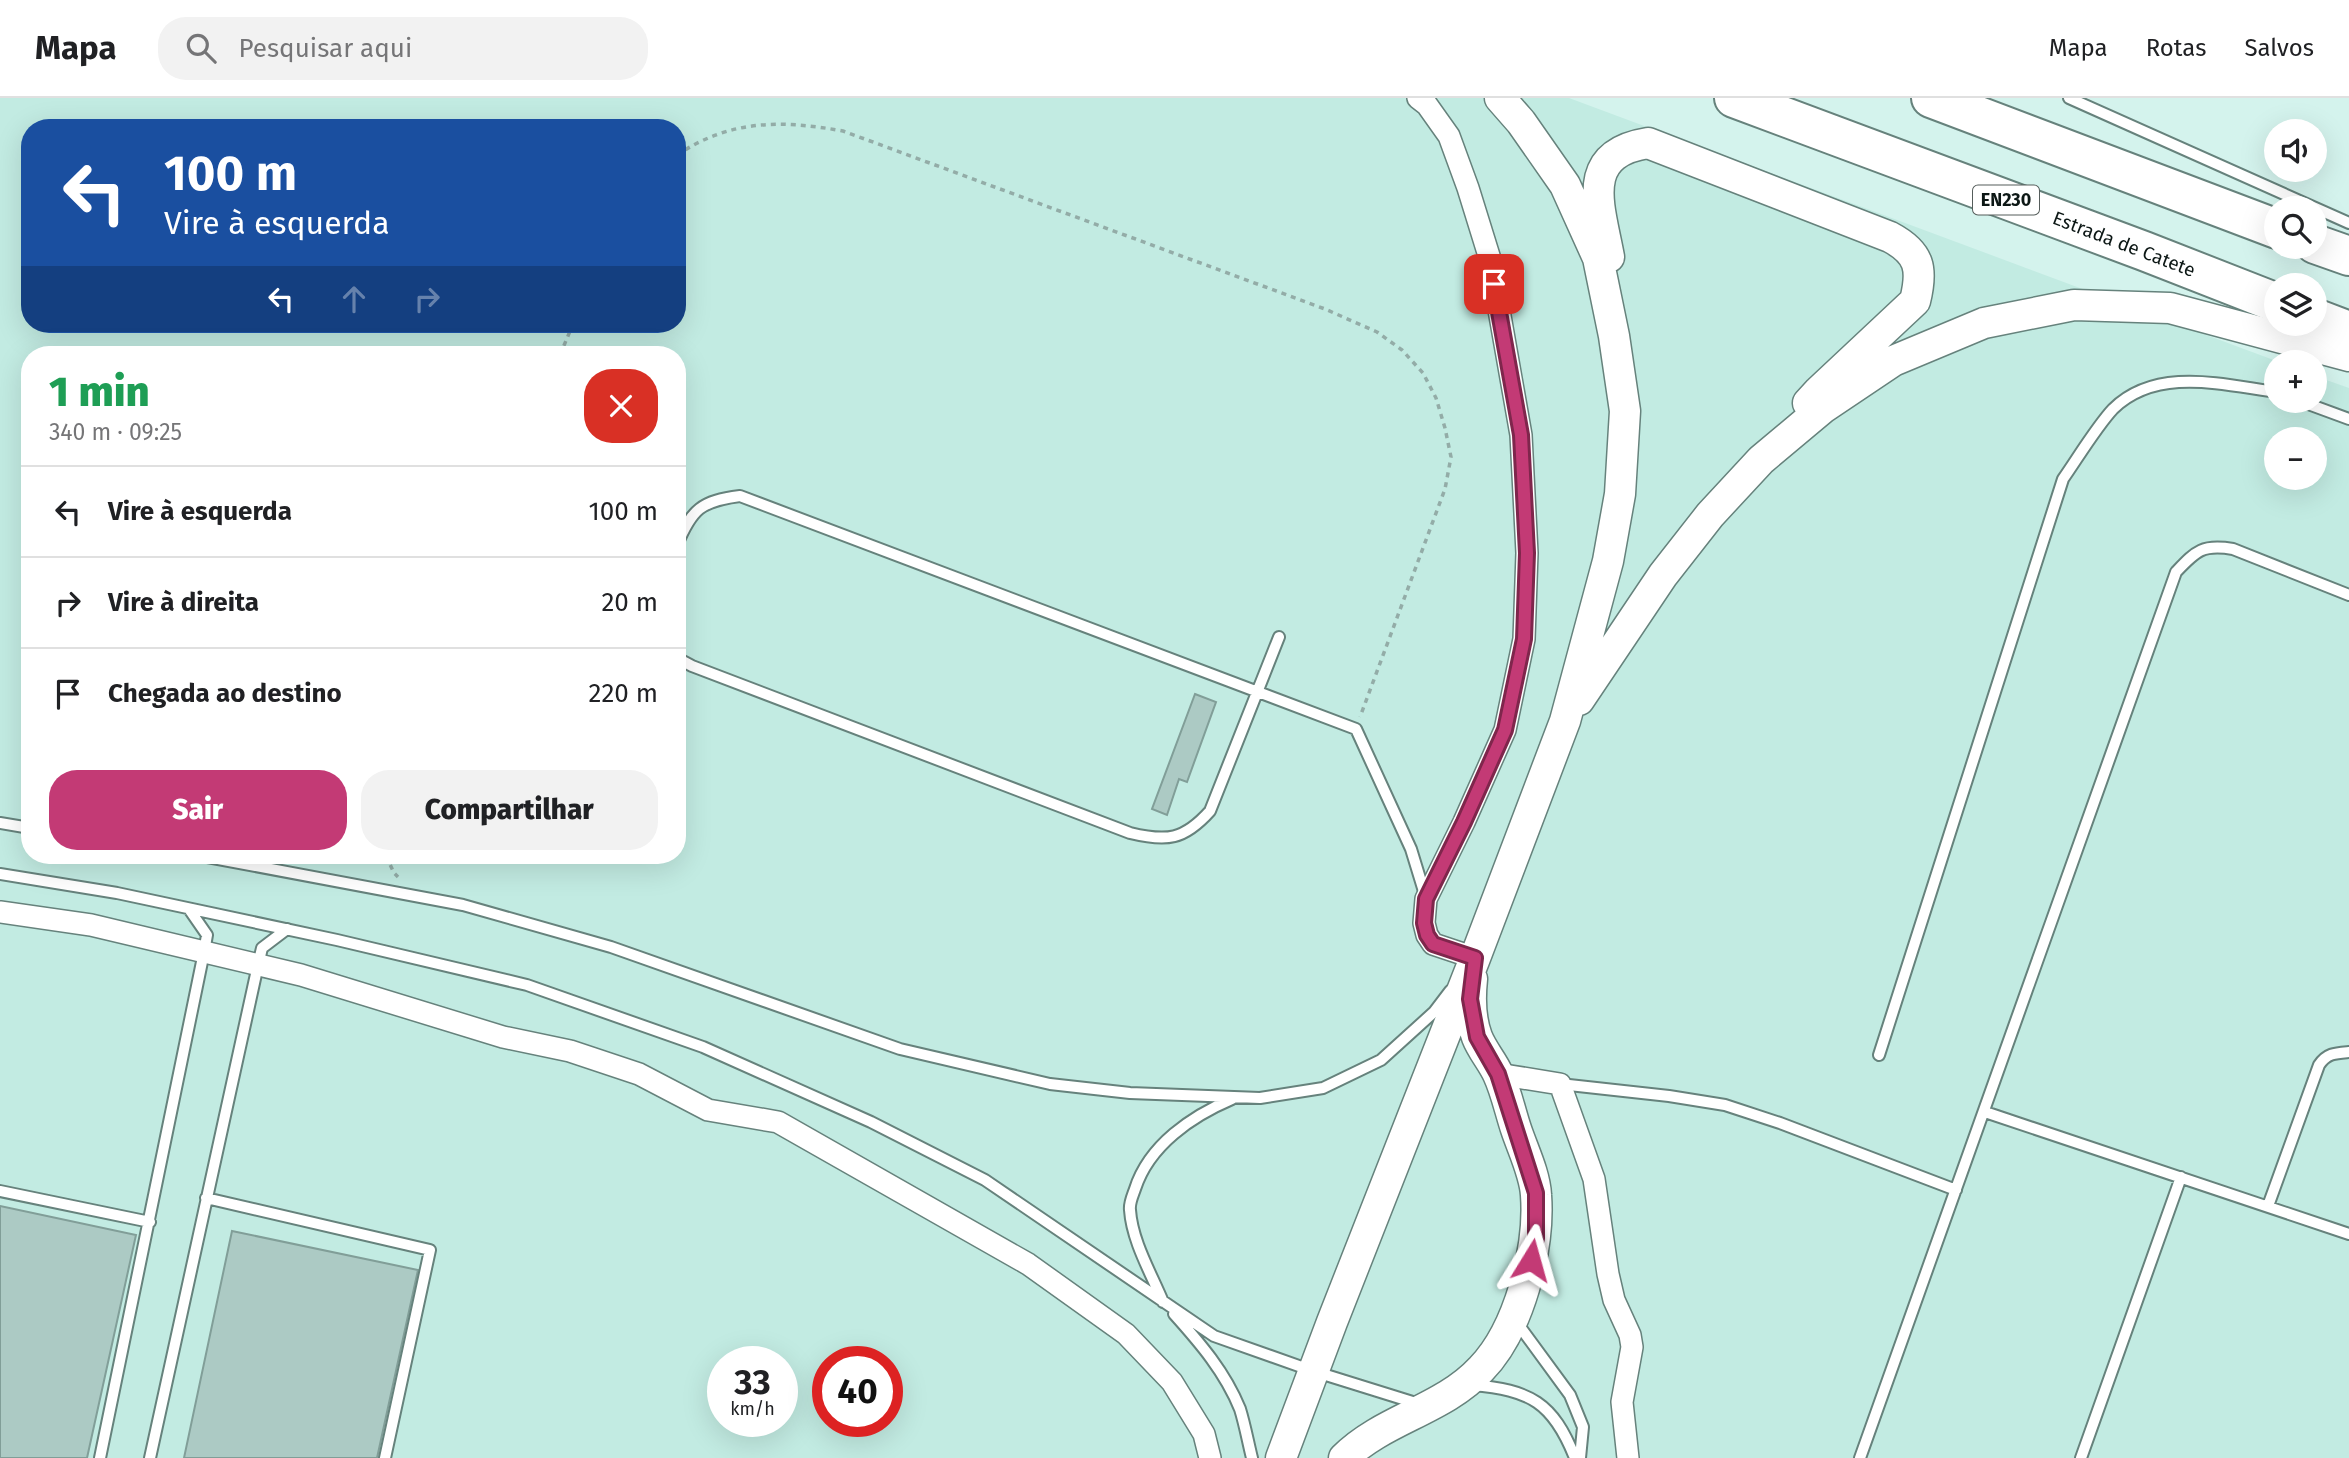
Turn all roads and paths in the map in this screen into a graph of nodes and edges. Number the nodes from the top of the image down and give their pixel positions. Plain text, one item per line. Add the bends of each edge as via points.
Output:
1 (1418, 98) edge
2 (1500, 98) edge
3 (1734, 98) edge
4 (1931, 98) edge
5 (2069, 98) edge
6 (686, 150) edge
7 (2349, 223) edge
8 (2264, 224) edge
9 (2327, 248) edge
10 (2349, 256) edge
11 (2264, 298) edge
12 (2327, 323) edge
13 (2349, 331) edge
14 (2349, 356) edge
15 (2264, 391) edge
16 (1625, 411) junction
17 (2327, 411) edge
18 (2349, 419) edge
19 (1761, 460) junction
20 (686, 524) edge
21 (2349, 595) edge
22 (1279, 637) dead end
23 (686, 663) edge
24 (1258, 692) junction
25 (1565, 721) junction
26 (1356, 729) junction
27 (0, 823) edge
28 (21, 826) edge
29 (245, 864) edge
30 (0, 874) edge
31 (1426, 899) junction
32 (189, 909) junction
33 (0, 912) edge
34 (287, 929) junction
35 (204, 952) junction
36 (1475, 958) junction
37 (258, 965) junction
38 (2349, 1052) edge
39 (1880, 1055) dead end
40 (1498, 1074) junction
41 (1560, 1084) junction
42 (1238, 1097) junction
43 (1985, 1112) junction
44 (2181, 1177) junction
45 (1956, 1190) junction
46 (0, 1191) edge
47 (206, 1198) junction
48 (2269, 1206) junction
49 (150, 1222) junction
50 (2349, 1234) edge
51 (1163, 1302) junction
52 (1513, 1316) junction
53 (1313, 1371) junction
54 (1466, 1384) junction
55 (1429, 1407) junction
56 (100, 1458) edge
57 (150, 1458) edge
58 (385, 1458) edge
59 (1210, 1458) edge
60 (1252, 1458) edge
61 (1282, 1458) edge
62 (1344, 1458) edge
63 (1575, 1458) edge
64 (1580, 1458) edge
65 (1628, 1458) edge
66 (1860, 1458) edge
67 (2081, 1458) edge

1 - 31 street via 1449,136 1490,259 1521,435 1527,553 1524,639 1505,730
2 - 16 street via 1565,185 1598,258
3 - 11 highway, Estrada de Catete / EN230
4 - 8 highway
5 - 7 lane
6 - 26 path via 743,127 804,124 843,131 1325,309 1377,332 1402,350 1423,373 1436,398 1451,457 1445,489
9 - 10 highway
12 - 13 highway
14 - 19 street via 2170,308 2074,305 1984,323 1893,361 1823,408
15 - 39 lane via 2203,382 2138,390 2113,410 2063,479
16 - 19 street via 1619,320 1597,183 1604,166 1617,153 1648,143 1890,237 1906,246 1917,261 1920,280 1915,301 1819,391
16 - 25 street via 1620,494 1610,548
17 - 18 lane
19 - 25 street via 1662,575
20 - 24 lane via 699,508 717,499 740,496
21 - 43 lane via 2233,549 2214,546 2191,555 2176,572
22 - 24 lane
23 - 24 lane via 1151,838 1174,838 1195,827 1210,811
24 - 26 lane
25 - 36 street
26 - 31 lane via 1410,849
27 - 28 lane
29 - 42 lane via 463,905 540,926 900,1049 1050,1084
30 - 32 lane
31 - 36 street via 1424,923 1433,944
32 - 34 lane
32 - 35 lane via 207,935
33 - 35 street via 90,925
34 - 37 lane via 262,948
34 - 51 lane via 527,985 703,1046 985,1180
35 - 37 street
35 - 49 lane
36 - 40 street via 1470,999 1477,1037
36 - 42 lane via 1434,1012 1381,1060 1322,1088
36 - 53 street
37 - 47 lane
37 - 59 street via 503,1037 570,1051 639,1074 708,1110 778,1122 1028,1264 1126,1335 1172,1382 1205,1434
38 - 48 lane via 2334,1053 2319,1065
40 - 41 street
40 - 52 street via 1536,1193 1534,1249
41 - 45 lane via 1725,1105
41 - 65 street via 1594,1179 1614,1300 1630,1335 1622,1402
42 - 51 lane via 1179,1129 1138,1179 1129,1207 1131,1218
43 - 44 lane
43 - 45 lane
44 - 48 lane
44 - 67 lane
45 - 66 lane
46 - 49 lane
47 - 57 lane
47 - 58 lane via 430,1250
48 - 50 lane
49 - 56 lane
51 - 53 lane via 1214,1336
51 - 60 lane via 1224,1376 1240,1411
52 - 54 street via 1503,1340
52 - 64 lane via 1570,1395 1583,1427
53 - 55 lane
53 - 61 street
54 - 55 street
54 - 63 lane via 1507,1388 1534,1400 1550,1413
55 - 62 street via 1381,1430

